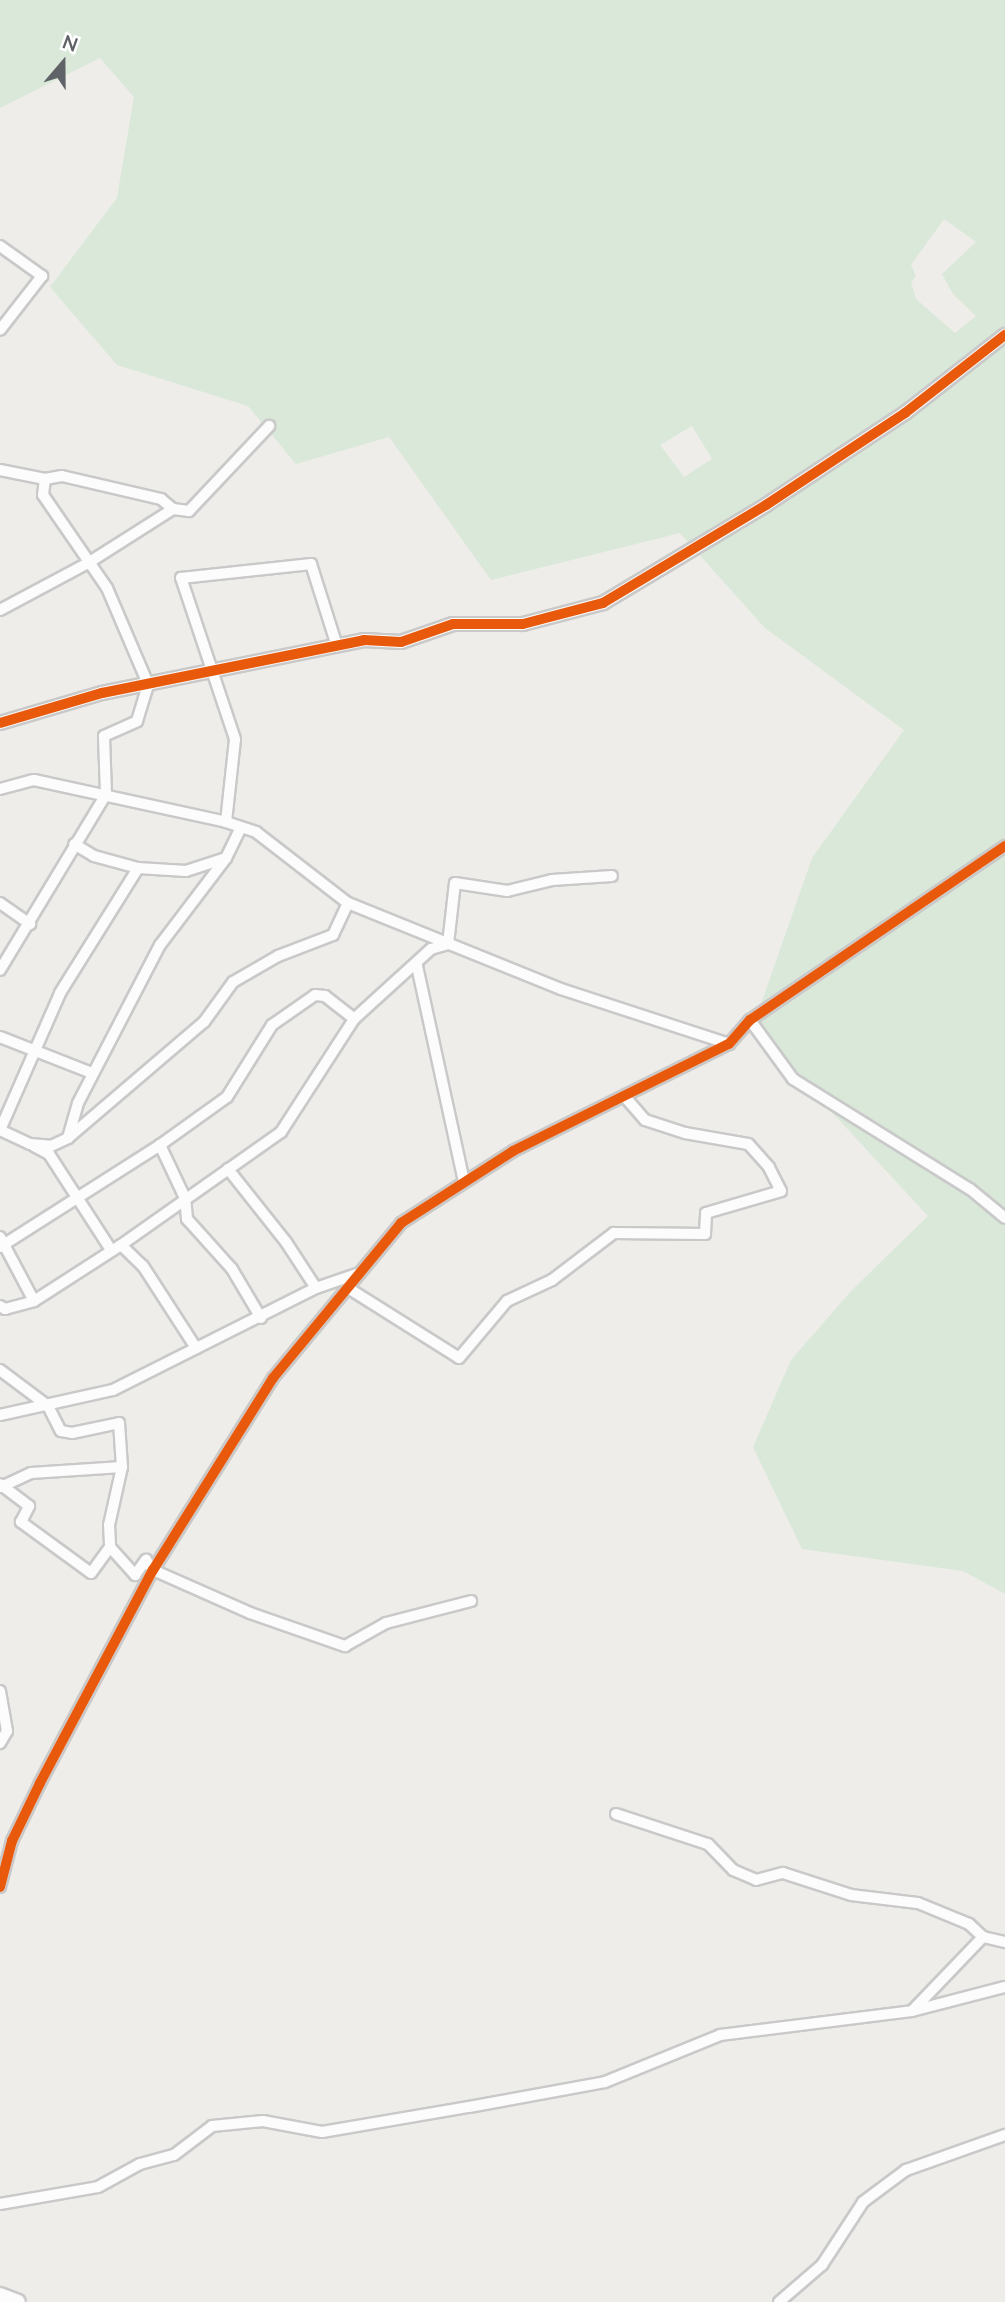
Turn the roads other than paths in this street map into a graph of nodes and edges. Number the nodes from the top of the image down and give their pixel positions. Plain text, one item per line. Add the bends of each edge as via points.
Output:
1 (0, 246) edge
2 (0, 330) edge
3 (1005, 335) edge
4 (270, 426) dead end
5 (0, 470) edge
6 (45, 479) junction
7 (173, 509) junction
8 (88, 563) junction
9 (0, 610) edge
10 (337, 646) junction
11 (212, 672) junction
12 (148, 684) junction
13 (0, 723) edge
14 (0, 789) edge
15 (106, 794) junction
16 (226, 822) junction
17 (241, 827) junction
18 (74, 844) junction
19 (1005, 846) edge
20 (226, 858) junction
21 (138, 869) junction
22 (612, 876) dead end
23 (0, 903) edge
24 (348, 903) junction
25 (30, 924) junction
26 (448, 944) junction
27 (417, 966) junction
28 (0, 970) edge
29 (354, 1019) junction
30 (750, 1020) junction
31 (0, 1037) edge
32 (729, 1044) junction
33 (33, 1047) junction
34 (92, 1073) junction
35 (625, 1097) junction
36 (0, 1130) edge
37 (68, 1138) junction
38 (30, 1144) junction
39 (160, 1145) junction
40 (228, 1169) junction
41 (464, 1182) junction
42 (185, 1198) junction
43 (79, 1199) junction
44 (1005, 1218) edge
45 (1, 1243) edge
46 (121, 1245) junction
47 (111, 1251) junction
48 (357, 1274) junction
49 (316, 1288) junction
50 (348, 1288) junction
51 (34, 1301) junction
52 (0, 1306) edge
53 (261, 1318) junction
54 (196, 1348) junction
55 (0, 1370) edge
56 (48, 1406) junction
57 (0, 1415) edge
58 (122, 1467) junction
59 (1, 1485) edge
60 (110, 1547) junction
61 (153, 1570) junction
62 (471, 1601) dead end
63 (0, 1691) edge
64 (0, 1743) edge
65 (616, 1814) dead end
66 (0, 1835) edge
67 (12, 1841) junction
68 (0, 1886) edge
69 (983, 1937) junction
70 (1005, 1941) edge
71 (1005, 1987) edge
72 (912, 2011) junction
73 (1005, 2135) edge
74 (0, 2204) edge
75 (0, 2295) edge
76 (18, 2302) edge
77 (779, 2302) edge

1 - 2 street via 41,276
3 - 10 street via 905,413 766,505 603,603 523,624 453,624 401,642 364,640
4 - 7 street via 188,511
5 - 6 street
6 - 7 street via 62,476 161,499
6 - 8 street via 43,495
7 - 8 street
8 - 9 street
8 - 12 street via 107,588
10 - 11 street
10 - 11 street via 311,564 181,578
11 - 12 street
11 - 16 street via 235,739
12 - 13 street
12 - 15 street via 136,722 104,736
14 - 15 street via 34,780
15 - 16 street
15 - 18 street
16 - 17 street
17 - 20 street
17 - 24 street via 256,832
18 - 21 street via 94,856
18 - 25 street
19 - 30 street
20 - 21 street via 186,870
20 - 34 street via 160,945
21 - 33 street via 60,993
22 - 26 street via 552,880 507,891 455,883
23 - 25 street
24 - 26 street
24 - 37 street via 333,935 278,956 233,982 204,1022
25 - 28 street
26 - 27 street via 431,949
26 - 32 street via 561,989
27 - 29 street
27 - 41 street
29 - 39 street via 325,996 316,995 272,1025 227,1097
29 - 40 street via 281,1132
30 - 32 street
30 - 44 street via 793,1079 970,1189
31 - 33 street
32 - 35 street
33 - 34 street
33 - 36 street
34 - 37 street
35 - 41 street via 513,1152
35 - 50 street via 645,1120 748,1144 769,1167 781,1191 706,1213 705,1234 614,1233 552,1280 507,1301 458,1358
36 - 38 street
37 - 38 street via 51,1146
38 - 43 street via 49,1154
39 - 42 street
39 - 43 street
40 - 42 street
40 - 49 street
41 - 48 street via 401,1223
42 - 46 street
42 - 53 street via 187,1219 232,1269
43 - 45 street
43 - 47 street
45 - 51 street
46 - 47 street
46 - 54 street via 143,1266
47 - 51 street
48 - 49 street
48 - 50 street
49 - 53 street
50 - 61 street via 273,1378
51 - 52 street via 5,1309
53 - 54 street
54 - 56 street via 113,1390
55 - 56 street
56 - 57 street
56 - 58 street via 65,1433 119,1423
58 - 59 street via 31,1474
58 - 60 street via 109,1525
59 - 60 street via 29,1506 21,1522 85,1573 91,1573
60 - 61 street via 135,1575 146,1560
61 - 62 street via 250,1613 345,1646 386,1623
61 - 67 street
63 - 64 street via 8,1731
65 - 69 street via 708,1843 733,1870 756,1880 783,1873 851,1895 918,1903 969,1924
66 - 67 street
67 - 68 street
69 - 70 street
69 - 72 street
71 - 72 street
72 - 74 street via 720,2035 605,2082 322,2132 263,2121 212,2126 174,2155 140,2164 98,2188
73 - 77 street via 906,2170 863,2202 822,2265
75 - 76 main road

